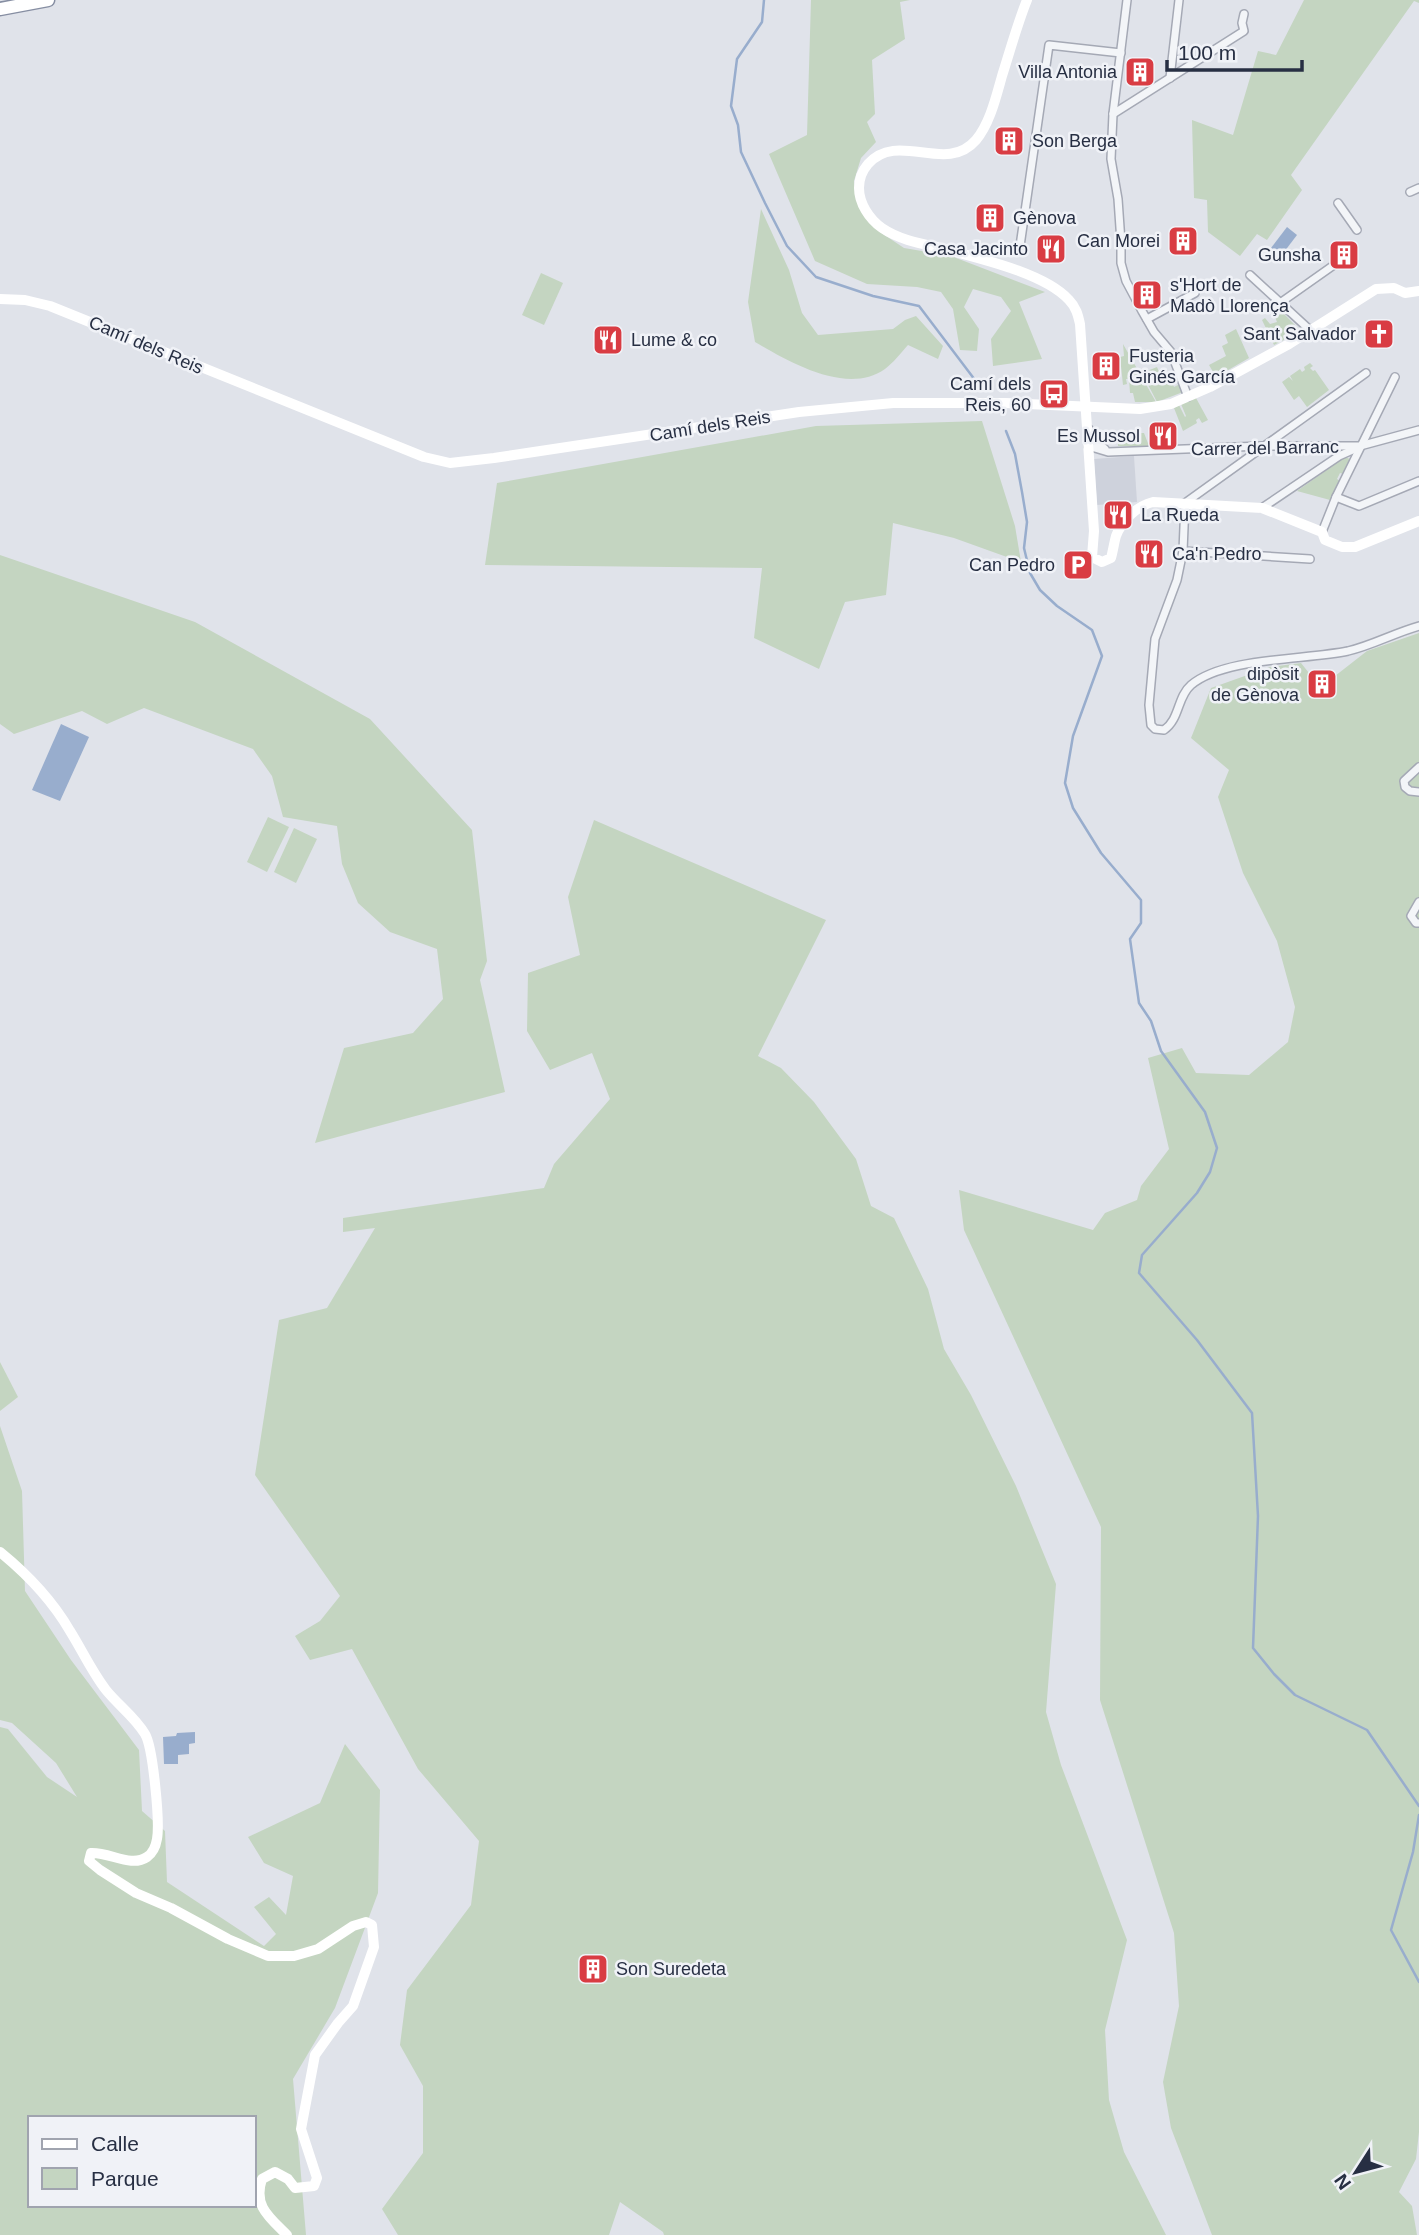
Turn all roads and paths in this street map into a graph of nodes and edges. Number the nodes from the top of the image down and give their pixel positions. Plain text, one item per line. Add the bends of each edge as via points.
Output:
1 (48, 0) edge
2 (1027, 0) edge
3 (1127, 0) edge
4 (1179, 0) edge
5 (0, 9) edge
6 (1244, 14) dead end
7 (1121, 53) junction
8 (1170, 78) junction
9 (1113, 114) junction
10 (1419, 188) edge
11 (1410, 192) dead end
12 (1338, 202) dead end
13 (1357, 230) dead end
14 (1020, 247) dead end
15 (1341, 260) dead end
16 (1250, 275) dead end
17 (1419, 291) edge
18 (1195, 293) dead end
19 (0, 299) edge
20 (1280, 303) junction
21 (1147, 320) junction
22 (1311, 331) junction
23 (1366, 373) dead end
24 (1395, 377) dead end
25 (1188, 397) junction
26 (1084, 405) junction
27 (1085, 418) junction
28 (1419, 430) edge
29 (1088, 446) junction
30 (1262, 446) junction
31 (1360, 446) junction
32 (1108, 452) junction
33 (1419, 481) edge
34 (1336, 497) junction
35 (1185, 503) junction
36 (1262, 508) junction
37 (1419, 521) edge
38 (1322, 532) junction
39 (1183, 551) junction
40 (1310, 559) dead end
41 (1419, 626) edge
42 (1419, 768) edge
43 (1419, 792) edge
44 (1419, 902) edge
45 (1419, 923) edge
46 (0, 1552) edge
47 (287, 2235) edge

1 - 5 highway
2 - 26 street via 993,108 978,138 964,151 954,153 932,155 900,149 878,155 861,173 860,199 880,227 901,238 1026,274 1071,301 1080,324
3 - 7 street
4 - 8 street
6 - 8 street via 1244,31
7 - 9 street
7 - 14 street via 1049,45
8 - 9 street
9 - 21 street via 1111,159 1121,262
10 - 11 street
12 - 13 street
15 - 20 street
16 - 20 street
17 - 22 street, Camí dels Reis via 1376,289
18 - 21 street
19 - 26 street, Camí dels Reis via 50,306 424,457 450,463 799,412 892,403
20 - 22 street
21 - 25 street via 1171,352
22 - 25 street, Camí dels Reis
23 - 30 street
24 - 31 street
25 - 26 street, Camí dels Reis via 1140,409
26 - 27 street
27 - 29 street
27 - 32 street via 1094,440
28 - 31 street, Carrer del Barranc
29 - 32 street, Carrer del Barranc
29 - 35 street via 1092,557 1098,561 1111,558 1119,530 1142,505
30 - 31 street, Carrer del Barranc
30 - 32 street, Carrer del Barranc
30 - 35 street
31 - 34 street
31 - 36 street
33 - 34 street via 1359,506
34 - 38 street
35 - 36 street
35 - 39 street
36 - 38 street
37 - 38 street via 1348,548 1325,540
39 - 40 street
39 - 41 street via 1155,639 1149,705 1155,729 1170,726 1190,686 1214,672 1371,645
42 - 43 street via 1404,781 1410,791
44 - 45 street via 1411,916
46 - 47 street via 27,1574 69,1629 106,1690 146,1736 151,1752 157,1839 151,1855 130,1861 91,1853 89,1861 136,1893 268,1956 294,1956 318,1948 353,1926 372,1924 374,1947 353,2006 315,2054 301,2129 317,2178 314,2186 295,2188 275,2172 262,2179 258,2189 258,2200

